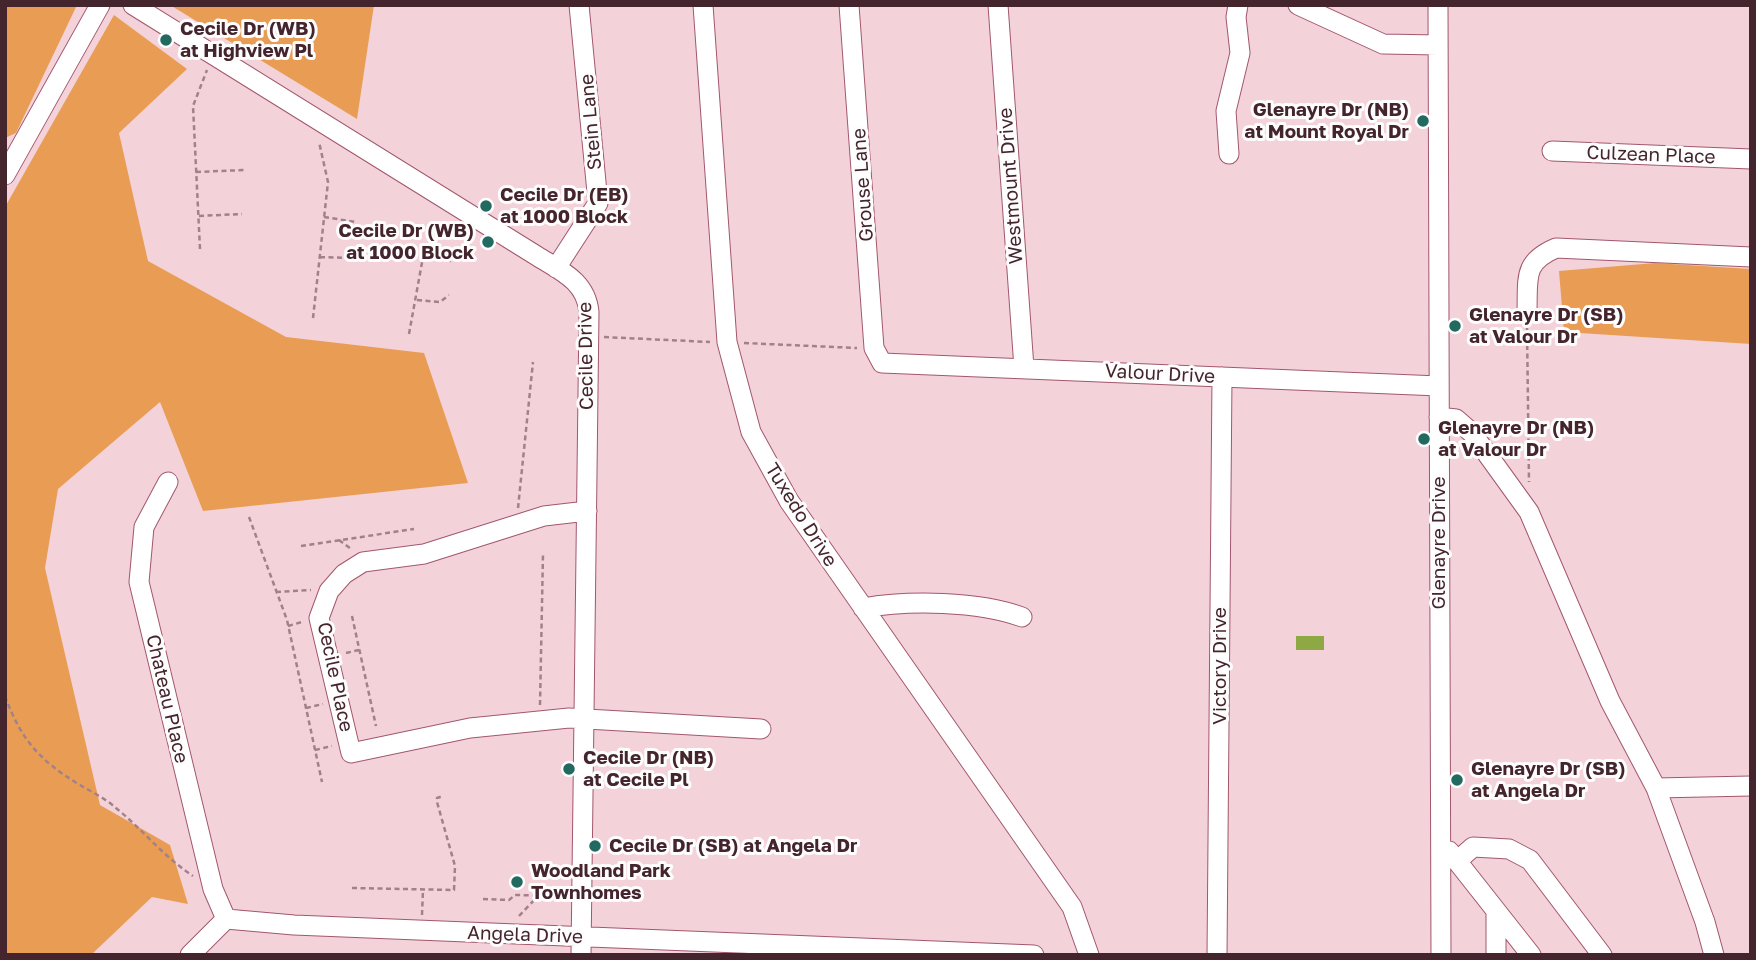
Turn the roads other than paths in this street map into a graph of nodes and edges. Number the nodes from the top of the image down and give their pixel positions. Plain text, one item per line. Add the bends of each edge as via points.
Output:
1 (100, 5) edge
2 (133, 5) edge
3 (579, 5) edge
4 (703, 5) edge
5 (849, 5) edge
6 (998, 5) edge
7 (1238, 5) edge
8 (1298, 5) edge
9 (1438, 5) edge
10 (1438, 45) junction
11 (1552, 151) dead end
12 (1229, 154) dead end
13 (1751, 159) edge
14 (5, 175) edge
15 (1751, 257) edge
16 (556, 268) junction
17 (1527, 310) road end
18 (878, 355) joint
19 (1024, 368) junction
20 (1222, 377) junction
21 (1439, 386) junction
22 (1439, 417) junction
23 (168, 482) dead end
24 (587, 511) junction
25 (863, 608) junction
26 (1022, 617) dead end
27 (582, 719) junction
28 (761, 729) dead end
29 (1751, 786) edge
30 (1656, 788) junction
31 (1441, 841) junction
32 (1457, 861) junction
33 (1496, 911) junction
34 (226, 919) junction
35 (581, 946) edge
36 (190, 955) edge
37 (1034, 955) edge
38 (1089, 955) edge
39 (1217, 955) edge
40 (1441, 955) edge
41 (1496, 955) edge
42 (1531, 955) edge
43 (1602, 955) edge
44 (1714, 955) edge

1 - 14 street
2 - 16 street, Cecile Drive
3 - 16 street, Stein Lane via 598,203
4 - 25 street, Tuxedo Drive via 727,342 751,432 789,500
5 - 18 street, Grouse Lane
6 - 19 street, Westmount Drive
7 - 12 street via 1240,53 1226,111
8 - 10 street via 1383,44
9 - 10 street, Glenayre Drive
10 - 21 street, Glenayre Drive
11 - 13 street, Culzean Place
15 - 17 street via 1556,248 1533,261
16 - 24 street, Cecile Drive via 585,293 589,312
18 - 19 street, Valour Drive
19 - 20 street, Valour Drive
20 - 21 street, Valour Drive
20 - 39 street, Victory Drive
21 - 22 street, Glenayre Drive
22 - 30 street via 1456,418 1472,433 1529,512 1610,701
22 - 31 street, Glenayre Drive
23 - 34 street, Chateau Place via 144,527 139,582 212,889
24 - 27 street, Cecile Drive
24 - 27 street, Cecile Place via 544,516 424,554 363,562 329,591 319,618 351,753 470,728
25 - 26 street via 889,604 997,608
25 - 38 street, Tuxedo Drive via 1072,907
27 - 28 street, Cecile Place
27 - 35 street, Cecile Drive
29 - 30 street
30 - 44 street
31 - 32 street
31 - 40 street, Glenayre Drive
32 - 33 street
32 - 43 street via 1473,847 1509,849 1530,860
33 - 41 street
33 - 42 street
34 - 35 street, Angela Drive
34 - 36 street
35 - 37 street, Angela Drive

